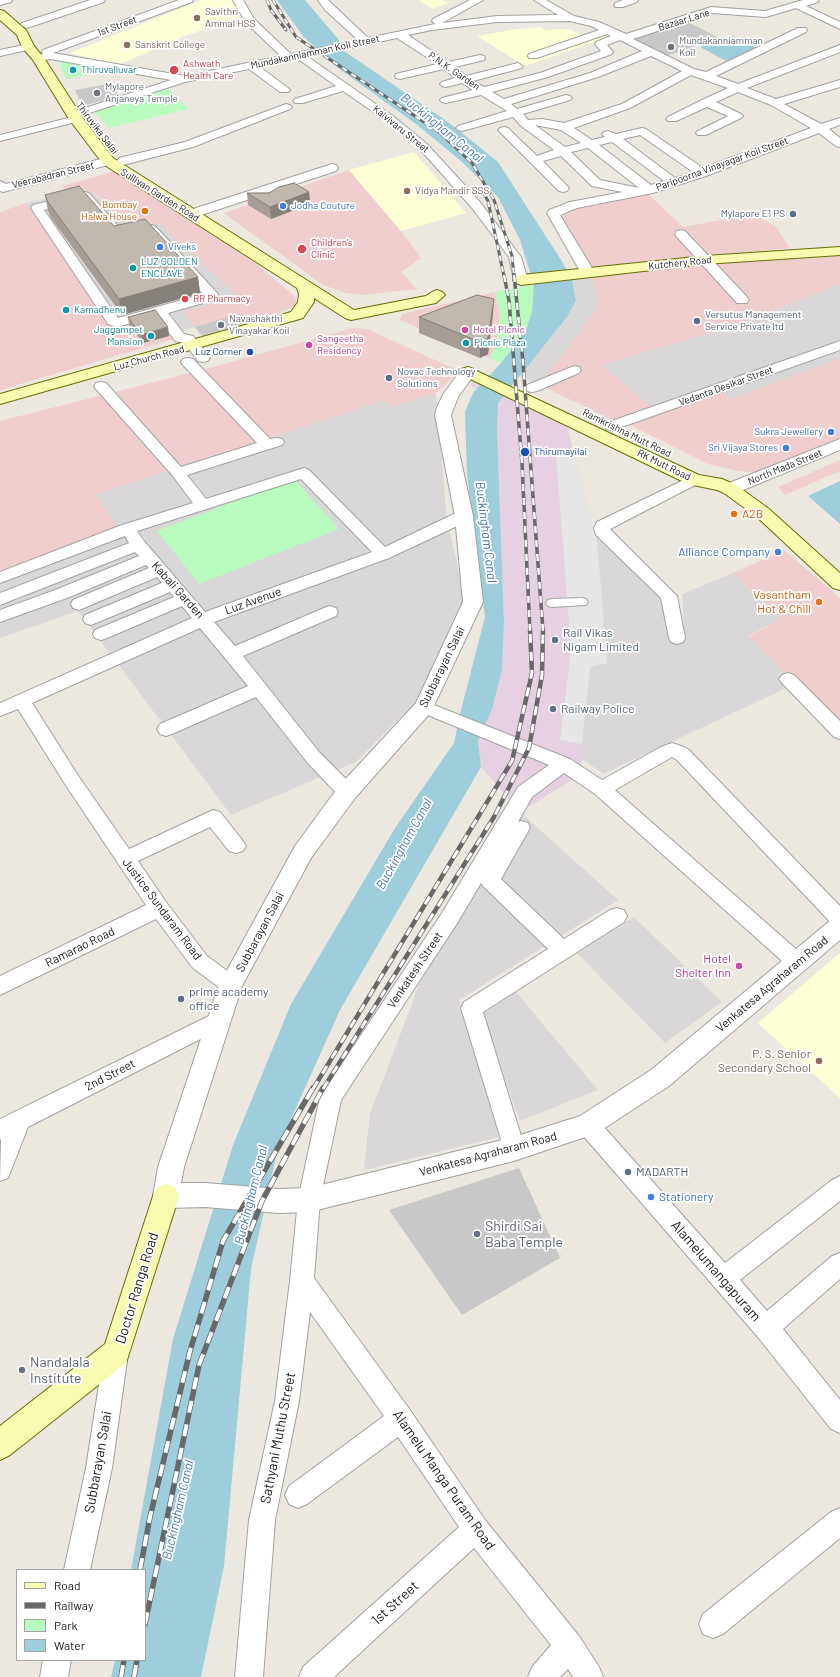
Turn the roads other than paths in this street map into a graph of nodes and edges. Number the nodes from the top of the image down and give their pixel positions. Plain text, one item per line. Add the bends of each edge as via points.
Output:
1 (7, 0) edge
2 (100, 0) edge
3 (188, 0) edge
4 (238, 0) edge
5 (323, 0) edge
6 (478, 0) edge
7 (539, 0) edge
8 (633, 0) edge
9 (780, 0) edge
10 (814, 0) edge
11 (700, 3) dead end
12 (0, 4) edge
13 (619, 5) dead end
14 (795, 5) junction
15 (711, 10) junction
16 (776, 12) junction
17 (570, 18) junction
18 (12, 21) edge
19 (432, 26) junction
20 (840, 26) edge
21 (609, 30) junction
22 (0, 32) edge
23 (399, 34) junction
24 (624, 37) junction
25 (365, 41) junction
26 (28, 47) junction
27 (840, 48) edge
28 (650, 52) junction
29 (0, 53) edge
30 (45, 55) junction
31 (533, 56) dead end
32 (295, 57) junction
33 (480, 58) dead end
34 (252, 66) junction
35 (447, 66) junction
36 (518, 66) dead end
37 (690, 71) junction
38 (400, 76) dead end
39 (707, 76) junction
40 (185, 79) junction
41 (464, 80) junction
42 (840, 83) edge
43 (446, 84) dead end
44 (345, 86) junction
45 (738, 88) junction
46 (284, 90) dead end
47 (484, 91) junction
48 (566, 98) dead end
49 (446, 100) dead end
50 (299, 101) dead end
51 (706, 102) junction
52 (503, 103) junction
53 (774, 103) junction
54 (286, 107) dead end
55 (516, 113) junction
56 (80, 115) junction
57 (672, 119) dead end
58 (840, 121) edge
59 (525, 124) junction
60 (565, 127) junction
61 (600, 127) dead end
62 (462, 128) dead end
63 (820, 128) junction
64 (504, 130) dead end
65 (702, 133) dead end
66 (0, 138) edge
67 (615, 138) junction
68 (591, 144) junction
69 (840, 144) edge
70 (563, 151) junction
71 (535, 160) junction
72 (123, 161) junction
73 (108, 162) junction
74 (332, 168) dead end
75 (702, 173) junction
76 (673, 182) junction
77 (0, 185) edge
78 (563, 188) dead end
79 (649, 190) junction
80 (636, 193) junction
81 (196, 212) junction
82 (681, 234) dead end
83 (242, 235) dead end
84 (840, 251) edge
85 (705, 260) junction
86 (584, 273) junction
87 (526, 280) joint
88 (304, 285) junction
89 (437, 295) dead end
90 (742, 300) dead end
91 (173, 307) junction
92 (159, 310) junction
93 (190, 342) junction
94 (840, 345) edge
95 (203, 358) dead end
96 (188, 362) dead end
97 (574, 370) dead end
98 (481, 374) joint
99 (101, 386) joint
100 (531, 392) junction
101 (0, 399) edge
102 (0, 414) edge
103 (612, 426) junction
104 (840, 444) edge
105 (178, 473) junction
106 (694, 480) junction
107 (726, 487) junction
108 (202, 505) junction
109 (464, 516) junction
110 (128, 529) junction
111 (383, 554) junction
112 (149, 558) junction
113 (0, 578) edge
114 (840, 584) edge
115 (172, 585) junction
116 (0, 599) edge
117 (184, 599) junction
118 (582, 602) dead end
119 (552, 603) dead end
120 (78, 604) dead end
121 (330, 612) dead end
122 (0, 616) edge
123 (91, 619) dead end
124 (204, 620) junction
125 (101, 634) dead end
126 (677, 638) dead end
127 (232, 654) junction
128 (788, 679) dead end
129 (259, 688) junction
130 (21, 700) junction
131 (0, 710) edge
132 (431, 710) junction
133 (166, 729) dead end
134 (840, 732) edge
135 (558, 761) junction
136 (602, 788) junction
137 (347, 792) junction
138 (521, 828) dead end
139 (236, 846) dead end
140 (125, 859) junction
141 (159, 908) junction
142 (616, 916) dead end
143 (840, 919) edge
144 (840, 926) edge
145 (562, 950) junction
146 (798, 963) junction
147 (231, 985) junction
148 (0, 986) edge
149 (220, 1020) junction
150 (20, 1120) junction
151 (588, 1125) junction
152 (0, 1130) edge
153 (514, 1149) junction
154 (0, 1171) edge
155 (840, 1187) edge
156 (166, 1196) junction
157 (309, 1200) junction
158 (840, 1264) edge
159 (723, 1279) junction
160 (302, 1282) junction
161 (766, 1328) junction
162 (116, 1353) junction
163 (401, 1419) junction
164 (840, 1420) edge
165 (0, 1445) edge
166 (298, 1495) dead end
167 (840, 1521) edge
168 (476, 1529) junction
169 (77, 1569) edge
170 (713, 1624) dead end
171 (569, 1646) junction
172 (57, 1661) edge
173 (54, 1677) edge
174 (249, 1677) edge
175 (313, 1677) edge
176 (542, 1677) edge
177 (589, 1677) edge

1 - 12 street
2 - 18 street
3 - 30 street, 1st Street
4 - 32 street, Kalvivaru Street via 250,21
5 - 25 street
6 - 19 street
7 - 17 street, Mundakanniamman Koil Street
8 - 13 street
9 - 14 street
10 - 14 street, Bazaar Lane
11 - 15 street
12 - 18 main road via 17,16
14 - 16 street, Bazaar Lane
14 - 20 street
15 - 16 street, Bazaar Lane via 756,14
15 - 24 street, Bazaar Lane
16 - 39 street via 796,24
17 - 19 street, Mundakanniamman Koil Street via 497,19
17 - 21 street, Mundakanniamman Koil Street
18 - 22 main road
18 - 26 main road, Sullivan Garden Road via 22,33
18 - 30 main road
19 - 23 street, Mundakanniamman Koil Street
21 - 24 street, Mundakanniamman Koil Street
21 - 31 street
23 - 25 street, Mundakanniamman Koil Street
23 - 35 street, P.N.K. Garden
24 - 28 street, Mundakanniamman Koil Street
24 - 47 street, Bazaar Lane via 600,44 608,52 544,75
25 - 32 street, Mundakanniamman Koil Street
26 - 29 street
26 - 30 main road, Sullivan Garden Road
27 - 45 street
28 - 37 street, Mundakanniamman Koil Street
28 - 52 street via 594,75
30 - 40 street, Mundakanniamman Koil Street
30 - 56 main road, Sullivan Garden Road
32 - 34 street, Mundakanniamman Koil Street
32 - 44 street, Kalvivaru Street
33 - 35 street
34 - 40 street, Mundakanniamman Koil Street
34 - 46 street
35 - 38 street
35 - 41 street, P.N.K. Garden
36 - 41 street
37 - 39 street, Mundakanniamman Koil Street
37 - 60 street via 626,106
39 - 45 street, Mundakanniamman Koil Street
40 - 56 street
41 - 43 street
41 - 47 street, P.N.K. Garden
42 - 53 street
44 - 50 street
44 - 87 street, Kalvivaru Street via 424,146 476,205 515,257
45 - 51 street
45 - 53 street, Mundakanniamman Koil Street
47 - 49 street
47 - 52 street, P.N.K. Garden
48 - 55 street
51 - 57 street
51 - 65 street via 736,116
52 - 55 street, P.N.K. Garden
53 - 63 street, Mundakanniamman Koil Street
54 - 72 street via 189,145
55 - 59 street, P.N.K. Garden
55 - 62 street
56 - 66 street
56 - 72 main road, Thiruvika Salai
56 - 73 main road, Sullivan Garden Road
58 - 63 street, Paripoorna Vinayagar Koil Street
59 - 60 street via 542,122
59 - 70 street, P.N.K. Garden
60 - 68 street
61 - 67 street
63 - 69 street, Mundakanniamman Koil Street
63 - 75 street, Paripoorna Vinayagar Koil Street
64 - 71 street
67 - 68 street
67 - 75 street via 642,131
67 - 76 street
68 - 70 street
68 - 79 street
70 - 71 street
70 - 80 street, P.N.K. Garden via 596,183 625,188
71 - 78 street
72 - 81 main road, Thiruvika Salai
73 - 77 street, Veerabadran Street via 3,188
73 - 81 main road, Sullivan Garden Road
74 - 81 street
75 - 76 street, Paripoorna Vinayagar Koil Street
76 - 79 street, Paripoorna Vinayagar Koil Street
79 - 80 street, Paripoorna Vinayagar Koil Street
80 - 86 street, Paripoorna Vinayagar Koil Street via 574,205 553,213
81 - 83 main road, Thiruvika Salai
81 - 88 main road, Sullivan Garden Road
82 - 85 street
84 - 85 main road, Kutchery Road
85 - 86 main road, Kutchery Road
85 - 90 street
86 - 87 main road, Kutchery Road
88 - 89 main road, Sullivan Garden Road via 351,315 431,300
88 - 93 main road, Luz Church Road via 306,302 297,315
91 - 92 street
91 - 92 street via 212,294 150,229 120,236 85,196 37,208 113,321 117,323
91 - 93 street via 194,334
92 - 93 street via 180,338
93 - 95 street
93 - 101 main road, Luz Church Road
94 - 103 street, Vedanta Desikar Street
96 - 105 street via 272,444
97 - 100 street
98 - 100 main road, RK Mutt Road
98 - 109 street, Subbarayan Salai via 450,397 443,415
99 - 102 main road
99 - 105 street
100 - 103 main road, Ramkrishna Mutt Road
100 - 106 main road, RK Mutt Road
103 - 107 main road, Ramkrishna Mutt Road via 709,472
104 - 107 street, North Mada Street
105 - 108 street
106 - 107 main road, RK Mutt Road
106 - 126 street via 602,528 602,531 669,596
107 - 114 main road, RK Mutt Road via 763,513
108 - 110 street
108 - 111 street via 304,473
109 - 111 street, Luz Avenue
109 - 132 street, Subbarayan Salai via 473,602
110 - 112 street, Kabali Garden
110 - 113 street
111 - 124 street, Luz Avenue
112 - 115 street, Kabali Garden
112 - 116 street
112 - 120 street
112 - 122 street
115 - 117 street, Kabali Garden
115 - 123 street
117 - 124 street, Kabali Garden
117 - 125 street
118 - 119 street
121 - 127 street
124 - 127 street, Kabali Garden
124 - 130 street, Luz Avenue
127 - 129 street, Kabali Garden
128 - 134 street
129 - 133 street
129 - 137 street, Kabali Garden via 313,757
130 - 131 street, Luz Avenue
130 - 140 street, Justice Sundaram Road
132 - 135 street
132 - 137 street, Subbarayan Salai
135 - 136 street
135 - 157 street, Venkatesh Street via 525,792 449,919 331,1097
136 - 143 street via 667,752 678,752
136 - 146 street
137 - 147 street, Subbarayan Salai via 303,852
138 - 145 street via 490,881
139 - 140 street via 213,817
140 - 141 street, Justice Sundaram Road
141 - 147 street, Justice Sundaram Road via 200,962
141 - 148 street, Ramarao Road
142 - 145 street
144 - 146 street, Venkatesa Agraharam Road
145 - 153 street via 471,1008
146 - 151 street, Venkatesa Agraharam Road via 660,1078
147 - 149 street
149 - 150 street, 2nd Street
149 - 156 street via 171,1167
150 - 152 street, 2nd Street
150 - 154 street
151 - 153 street, Venkatesa Agraharam Road
151 - 159 street, Alamelumangapuram
153 - 157 street, Venkatesa Agraharam Road
155 - 159 street
156 - 157 street, Venkatesa Agraharam Road via 205,1194 279,1201
156 - 162 main road, Doctor Ranga Road
157 - 160 street, Sathyani Muthu Street
158 - 161 street
159 - 161 street, Alamelumangapuram
160 - 163 street, Alamelu Manga Puram Road
160 - 174 street, Sathyani Muthu Street via 287,1401 262,1520
161 - 164 street, Alamelumangapuram
162 - 165 main road, Doctor Ranga Road
162 - 169 street, Subbarayan Salai via 99,1468
163 - 166 street
163 - 168 street, Alamelu Manga Puram Road
167 - 170 street
168 - 171 street, Alamelu Manga Puram Road
168 - 175 street, 1st Street
171 - 176 street
171 - 177 street, Alamelu Manga Puram Road
172 - 173 street

